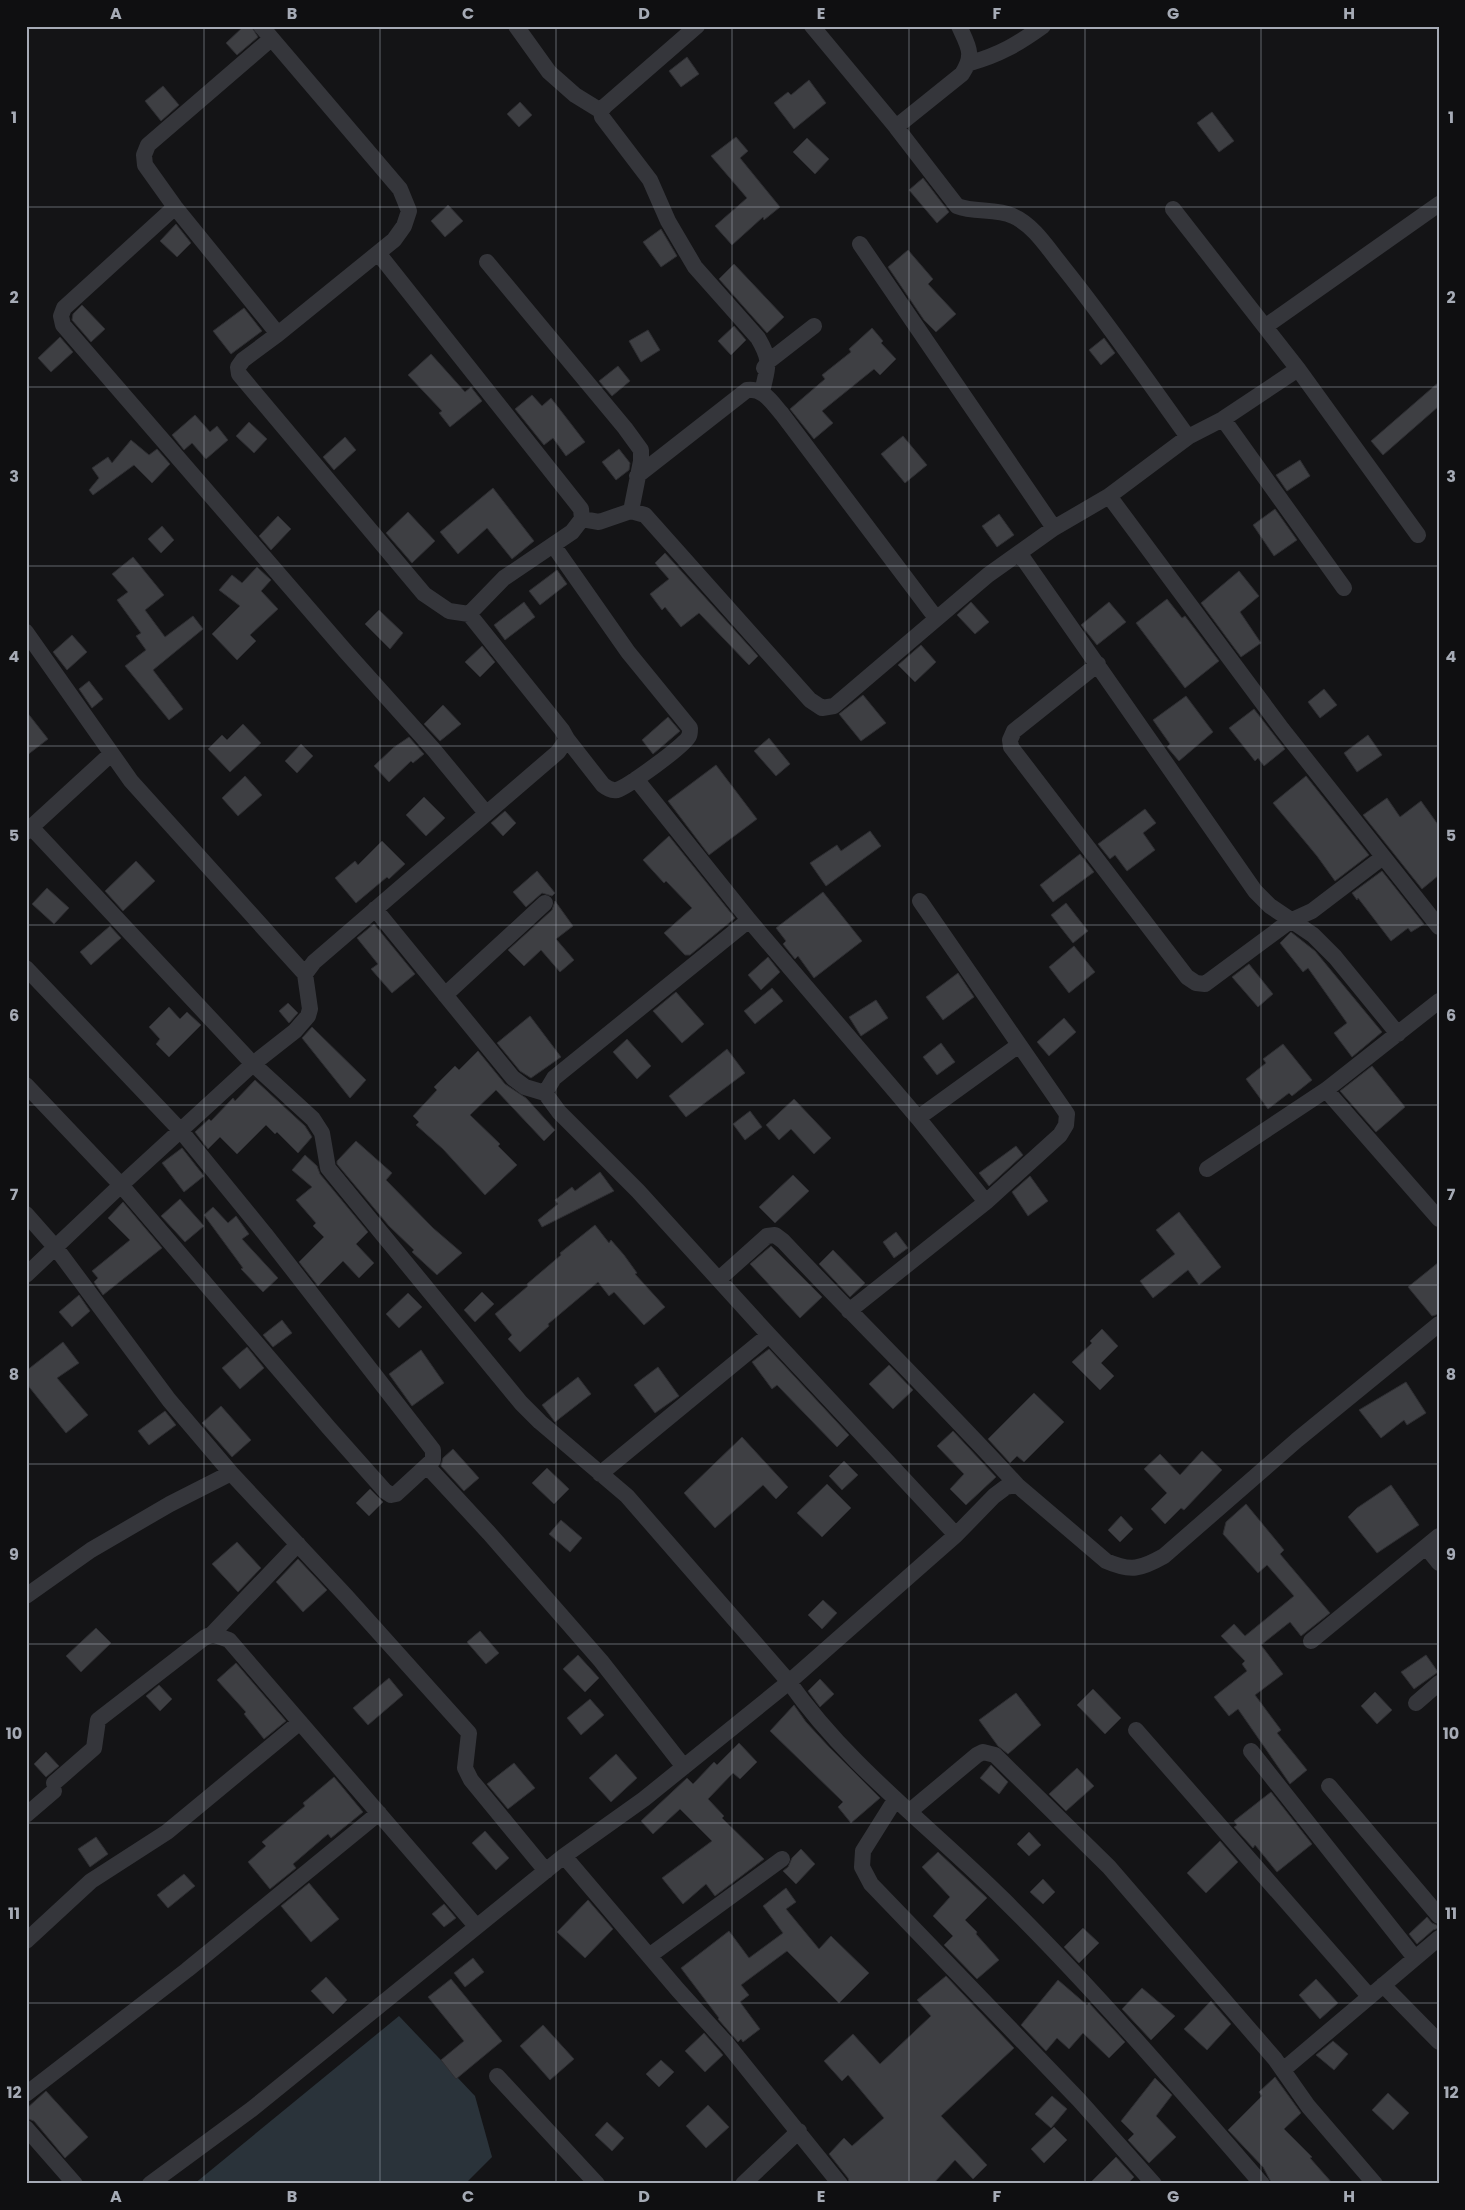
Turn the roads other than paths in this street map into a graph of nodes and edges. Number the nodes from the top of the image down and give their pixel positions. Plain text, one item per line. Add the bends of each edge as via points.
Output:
1 (516, 26) edge
2 (697, 26) edge
3 (812, 26) edge
4 (959, 26) edge
5 (1043, 26) edge
6 (266, 33) edge
7 (970, 63) junction
8 (602, 111) junction
9 (896, 127) junction
10 (1439, 204) edge
11 (175, 207) junction
12 (1173, 209) dead end
13 (860, 244) dead end
14 (378, 253) junction
15 (487, 262) dead end
16 (814, 326) dead end
17 (1266, 326) junction
18 (278, 334) junction
19 (769, 361) junction
20 (1298, 369) junction
21 (755, 391) junction
22 (1222, 419) junction
23 (1188, 437) junction
24 (638, 476) junction
25 (1108, 496) junction
26 (632, 511) junction
27 (582, 519) junction
28 (1054, 528) junction
29 (1418, 535) dead end
30 (553, 544) junction
31 (1020, 554) junction
32 (1344, 588) dead end
33 (469, 614) junction
34 (936, 618) junction
35 (26, 632) edge
36 (1098, 664) junction
37 (567, 739) junction
38 (111, 754) junction
39 (636, 779) junction
40 (486, 813) junction
41 (29, 830) edge
42 (1384, 857) junction
43 (920, 901) dead end
44 (545, 902) dead end
45 (375, 910) junction
46 (749, 920) junction
47 (1290, 921) junction
48 (1439, 927) edge
49 (26, 968) edge
50 (305, 974) junction
51 (445, 995) junction
52 (1439, 1001) edge
53 (1398, 1034) junction
54 (1019, 1044) junction
55 (254, 1064) junction
56 (26, 1085) edge
57 (1326, 1090) junction
58 (545, 1092) junction
59 (918, 1118) junction
60 (182, 1131) junction
61 (1207, 1169) dead end
62 (121, 1185) junction
63 (986, 1202) junction
64 (1437, 1211) edge
65 (26, 1214) edge
66 (56, 1248) junction
67 (26, 1275) edge
68 (719, 1279) junction
69 (849, 1311) junction
70 (1439, 1324) edge
71 (769, 1335) junction
72 (426, 1466) junction
73 (231, 1473) junction
74 (600, 1474) junction
75 (1017, 1485) junction
76 (956, 1535) junction
77 (1439, 1536) edge
78 (298, 1544) junction
79 (1426, 1547) junction
80 (1439, 1563) edge
81 (26, 1596) edge
82 (212, 1634) junction
83 (1311, 1641) dead end
84 (789, 1682) junction
85 (1439, 1683) edge
86 (1416, 1703) dead end
87 (300, 1722) junction
88 (1136, 1730) dead end
89 (1251, 1751) dead end
90 (684, 1767) junction
91 (1329, 1786) dead end
92 (895, 1800) junction
93 (910, 1811) junction
94 (378, 1813) junction
95 (26, 1815) edge
96 (564, 1856) junction
97 (782, 1859) dead end
98 (546, 1870) junction
99 (1439, 1916) edge
100 (476, 1926) junction
101 (1439, 1938) edge
102 (26, 1941) edge
103 (649, 1956) junction
104 (1415, 1958) junction
105 (1383, 1985) junction
106 (1369, 1996) junction
107 (1439, 2042) edge
108 (1283, 2070) junction
109 (497, 2076) dead end
110 (26, 2094) edge
111 (26, 2128) edge
112 (799, 2131) junction
113 (75, 2184) edge
114 (150, 2184) edge
115 (597, 2184) edge
116 (743, 2184) edge
117 (840, 2184) edge
118 (1154, 2184) edge
119 (1262, 2184) edge
120 (1374, 2184) edge

1 - 8 street via 549,72 575,95
2 - 8 street
3 - 9 street
4 - 7 street via 970,50
5 - 7 street via 1014,46
6 - 11 street via 148,145 144,155 146,165
6 - 14 street via 400,189 409,211 404,226 394,240
7 - 9 street via 962,74
8 - 19 street via 606,125 650,180 668,221 696,267 758,338
9 - 23 street via 957,206 1012,215 1039,237
10 - 17 street
11 - 18 street
11 - 40 street via 64,308 61,316 63,325
12 - 17 street
13 - 28 street
14 - 18 street
14 - 27 street via 573,497 581,509
15 - 24 street via 625,428 640,450
16 - 19 street
17 - 20 street
18 - 33 street via 243,360 238,367 242,379 424,594 449,611
19 - 21 street
20 - 22 street
20 - 29 street
21 - 24 street
21 - 34 street via 782,414
22 - 23 street
22 - 32 street
23 - 25 street
24 - 26 street
25 - 28 street
25 - 42 street via 1282,729
26 - 27 street via 599,522
26 - 34 street via 644,515 810,700 822,708 834,706
27 - 30 street via 572,532
28 - 31 street
30 - 33 street via 504,578
30 - 39 street via 628,652 690,728 689,736 682,744
31 - 34 street via 988,575
31 - 36 street
33 - 37 street
35 - 38 street
36 - 47 street via 1255,891
36 - 47 street via 1014,731 1011,747 1187,977 1196,983 1205,984
37 - 39 street via 609,790 617,790
37 - 40 street via 558,752
38 - 41 street
38 - 50 street via 130,781
39 - 46 street
40 - 45 street
41 - 55 street
42 - 47 street via 1312,911
42 - 48 street
43 - 54 street
44 - 51 street
45 - 50 street via 314,962
45 - 51 street
46 - 58 street via 554,1078
46 - 59 street
47 - 53 street via 1313,935 1335,957
49 - 60 street
50 - 55 street via 310,1001 308,1016 295,1031
51 - 58 street via 514,1078 525,1087
52 - 53 street
53 - 57 street
54 - 59 street
54 - 63 street via 1067,1114 1066,1125 1060,1135
55 - 60 street
55 - 74 street via 313,1119 322,1134 328,1168 507,1387 540,1422
56 - 62 street
57 - 61 street
57 - 64 street
58 - 68 street via 559,1112
59 - 63 street
60 - 62 street
60 - 72 street via 433,1450 433,1460
62 - 66 street
62 - 72 street via 385,1491 390,1495 396,1494
63 - 69 street
65 - 66 street
66 - 67 street
66 - 73 street via 169,1400
68 - 69 street via 767,1236 775,1235
68 - 71 street
69 - 75 street
70 - 75 street via 1297,1440 1164,1556 1149,1565 1136,1569 1121,1568 1106,1561
71 - 74 street
71 - 76 street
72 - 90 street via 601,1661
73 - 78 street
73 - 81 street via 91,1550
74 - 84 street via 627,1496
75 - 76 street via 1006,1487 994,1496
76 - 84 street
77 - 79 street
78 - 82 street
78 - 98 street via 470,1733 464,1768
79 - 80 street
79 - 83 street
82 - 87 street via 229,1640
82 - 95 street via 98,1720 94,1748
84 - 90 street
84 - 92 street via 834,1739
85 - 86 street
87 - 94 street
87 - 102 street via 167,1832 91,1881
88 - 106 street
89 - 104 street
90 - 96 street
91 - 99 street
92 - 93 street
92 - 118 street via 863,1851 862,1866 871,1884 1079,2100
93 - 108 street via 977,1755 983,1752 995,1755 1109,1867
93 - 119 street via 1024,1920 1132,2035
94 - 100 street
94 - 110 street via 187,1970
96 - 98 street
96 - 103 street
97 - 103 street
98 - 100 street
100 - 114 street via 252,2109
101 - 104 street
103 - 112 street
104 - 105 street
105 - 106 street
105 - 107 street
106 - 108 street
108 - 120 street via 1308,2106
109 - 115 street
111 - 113 street
112 - 116 street
112 - 117 street

